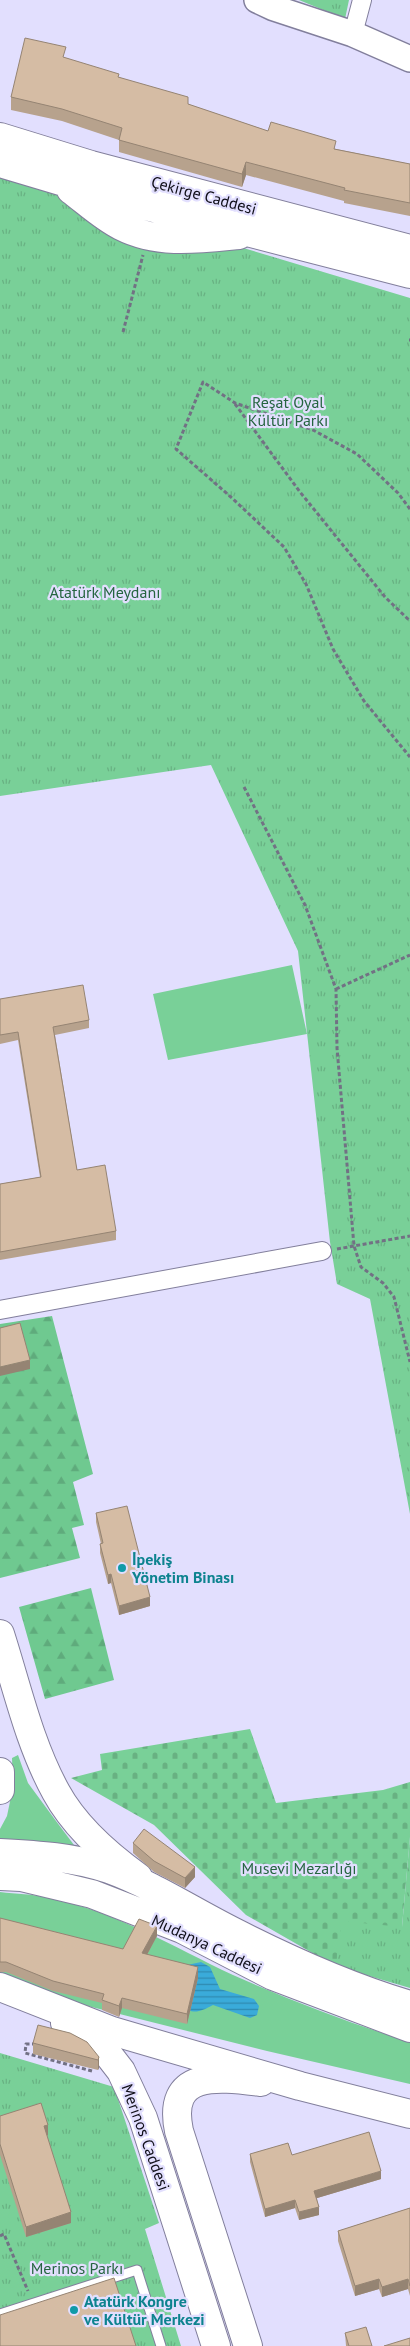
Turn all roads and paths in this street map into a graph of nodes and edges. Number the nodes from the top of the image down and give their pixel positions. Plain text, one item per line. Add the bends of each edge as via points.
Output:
1 (257, 0) edge
2 (362, 0) edge
3 (353, 34) junction
4 (410, 59) edge
5 (0, 137) edge
6 (0, 163) edge
7 (410, 249) edge
8 (410, 274) edge
9 (136, 280) dead end
10 (123, 332) dead end
11 (235, 403) junction
12 (410, 509) edge
13 (410, 621) edge
14 (410, 757) edge
15 (244, 787) dead end
16 (410, 956) edge
17 (336, 989) junction
18 (410, 1236) edge
19 (354, 1246) junction
20 (322, 1251) joint
21 (0, 1310) edge
22 (410, 1362) edge
23 (0, 1634) edge
24 (0, 1772) edge
25 (0, 1790) edge
26 (0, 1853) edge
27 (0, 1876) edge
28 (151, 1886) junction
29 (0, 1987) edge
30 (405, 2003) edge
31 (410, 2028) edge
32 (39, 2044) edge
33 (126, 2080) junction
34 (300, 2086) junction
35 (410, 2094) edge
36 (410, 2114) edge
37 (0, 2236) edge
38 (33, 2304) junction
39 (0, 2314) edge
40 (162, 2346) edge
41 (216, 2346) edge
42 (248, 2346) edge

1 - 3 main road
2 - 3 street
3 - 4 main road
5 - 7 main road, Çekirge Caddesi via 101,168
6 - 8 main road, Çekirge Caddesi via 138,204
9 - 10 path
11 - 12 path via 313,430 357,454
11 - 13 path via 300,492 384,597
11 - 14 path via 203,382 176,449 284,547 306,584 333,649 359,692
15 - 17 path via 305,905
16 - 17 path
17 - 19 path
18 - 19 path
19 - 20 path
19 - 22 path via 361,1267 383,1283 394,1297
20 - 21 street
23 - 28 main road via 37,1750 56,1794 82,1829 115,1860
24 - 25 main road
26 - 28 main road via 53,1856 107,1868
27 - 31 main road, Mudanya Caddesi via 21,1877 92,1894 182,1929 273,1976
28 - 30 main road via 234,1932 314,1970
29 - 33 main road, Merinos Caddesi via 97,2040
29 - 34 main road via 112,2031
29 - 35 main road via 219,2047
32 - 33 path via 26,2044 25,2053
33 - 41 main road, Merinos Caddesi via 143,2118
34 - 36 main road
34 - 42 main road, Merinos Caddesi via 222,2078 194,2082 181,2096 175,2112
37 - 38 path via 4,2234
38 - 39 lane
38 - 40 lane via 137,2270

